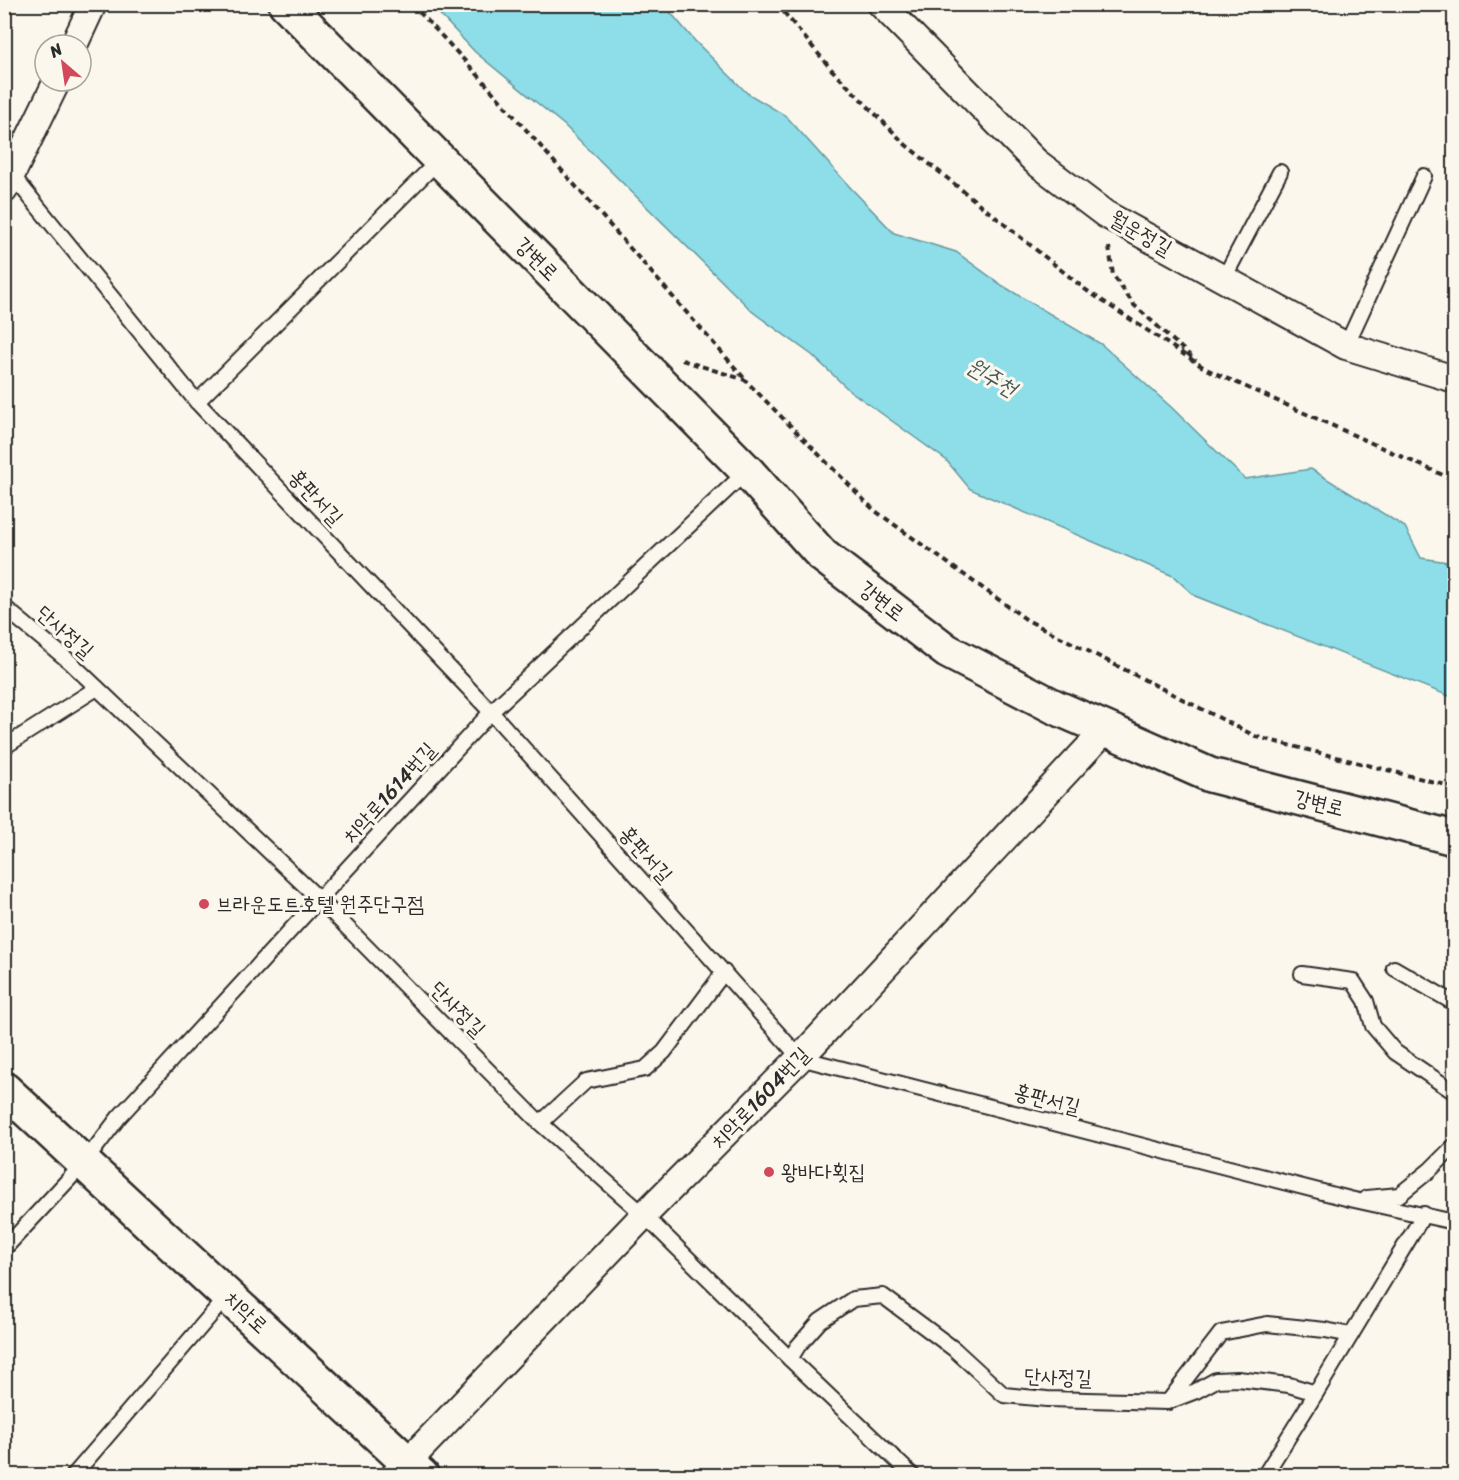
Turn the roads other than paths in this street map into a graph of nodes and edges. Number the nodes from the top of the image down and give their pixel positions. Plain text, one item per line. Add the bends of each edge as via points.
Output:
1 (93, 4) edge
2 (286, 4) edge
3 (882, 4) edge
4 (80, 33) edge
5 (51, 93) edge
6 (439, 160) junction
7 (1280, 172) dead end
8 (1424, 176) dead end
9 (8, 182) edge
10 (1223, 280) junction
11 (1346, 346) junction
12 (1455, 379) edge
13 (197, 402) junction
14 (747, 471) junction
15 (4, 608) edge
16 (97, 688) junction
17 (491, 712) junction
18 (1106, 729) junction
19 (4, 747) edge
20 (1455, 838) edge
21 (320, 900) junction
22 (1394, 968) dead end
23 (723, 972) junction
24 (1302, 974) dead end
25 (1455, 1003) edge
26 (800, 1058) junction
27 (4, 1089) edge
28 (1455, 1092) edge
29 (539, 1122) junction
30 (1455, 1146) edge
31 (84, 1163) junction
32 (1350, 1199) junction
33 (1424, 1214) junction
34 (644, 1215) junction
35 (1455, 1222) edge
36 (4, 1249) edge
37 (228, 1295) junction
38 (1351, 1335) junction
39 (790, 1359) junction
40 (1316, 1393) junction
41 (1168, 1402) junction
42 (408, 1471) edge
43 (73, 1476) edge
44 (913, 1476) edge
45 (1264, 1476) edge

1 - 4 street
2 - 6 street, 강변로
3 - 10 street, 월운정길 via 1036,162 1105,214
5 - 9 street
6 - 13 lane
6 - 14 street, 강변로
7 - 10 lane
8 - 11 lane
9 - 13 lane, 홍판서길
10 - 11 street, 월운정길
11 - 12 street, 월운정길
13 - 17 lane, 홍판서길
14 - 17 lane, 치악로1614번길
14 - 18 street, 강변로 via 822,555 947,651
15 - 16 lane, 단사정길
16 - 19 lane, 단사정길
16 - 21 lane, 단사정길
17 - 21 lane, 치악로1614번길
17 - 23 lane, 홍판서길
18 - 20 street, 강변로 via 1210,775
18 - 26 street, 치악로1604번길
21 - 29 lane, 단사정길
21 - 31 lane, 치악로1614번길 via 118,1117
22 - 25 lane
23 - 26 lane, 홍판서길
23 - 29 lane via 664,1052 645,1069 586,1081
24 - 28 lane via 1353,981 1366,1001 1373,1026 1395,1052
26 - 32 lane, 홍판서길
26 - 34 street, 치악로1604번길
27 - 31 street, 치악로
29 - 34 lane, 단사정길
30 - 32 lane via 1399,1195
31 - 36 lane
31 - 37 street, 치악로
32 - 33 lane, 홍판서길
33 - 35 lane, 홍판서길
33 - 38 lane
34 - 39 lane, 단사정길
34 - 42 street, 치악로1604번길
37 - 42 street, 치악로
37 - 43 lane
38 - 40 lane
38 - 41 lane via 1267,1324 1221,1333
39 - 41 lane, 단사정길 via 820,1321 853,1299 883,1296 954,1349 1004,1395
39 - 44 lane, 단사정길
40 - 41 lane via 1289,1385 1216,1380
40 - 45 lane

